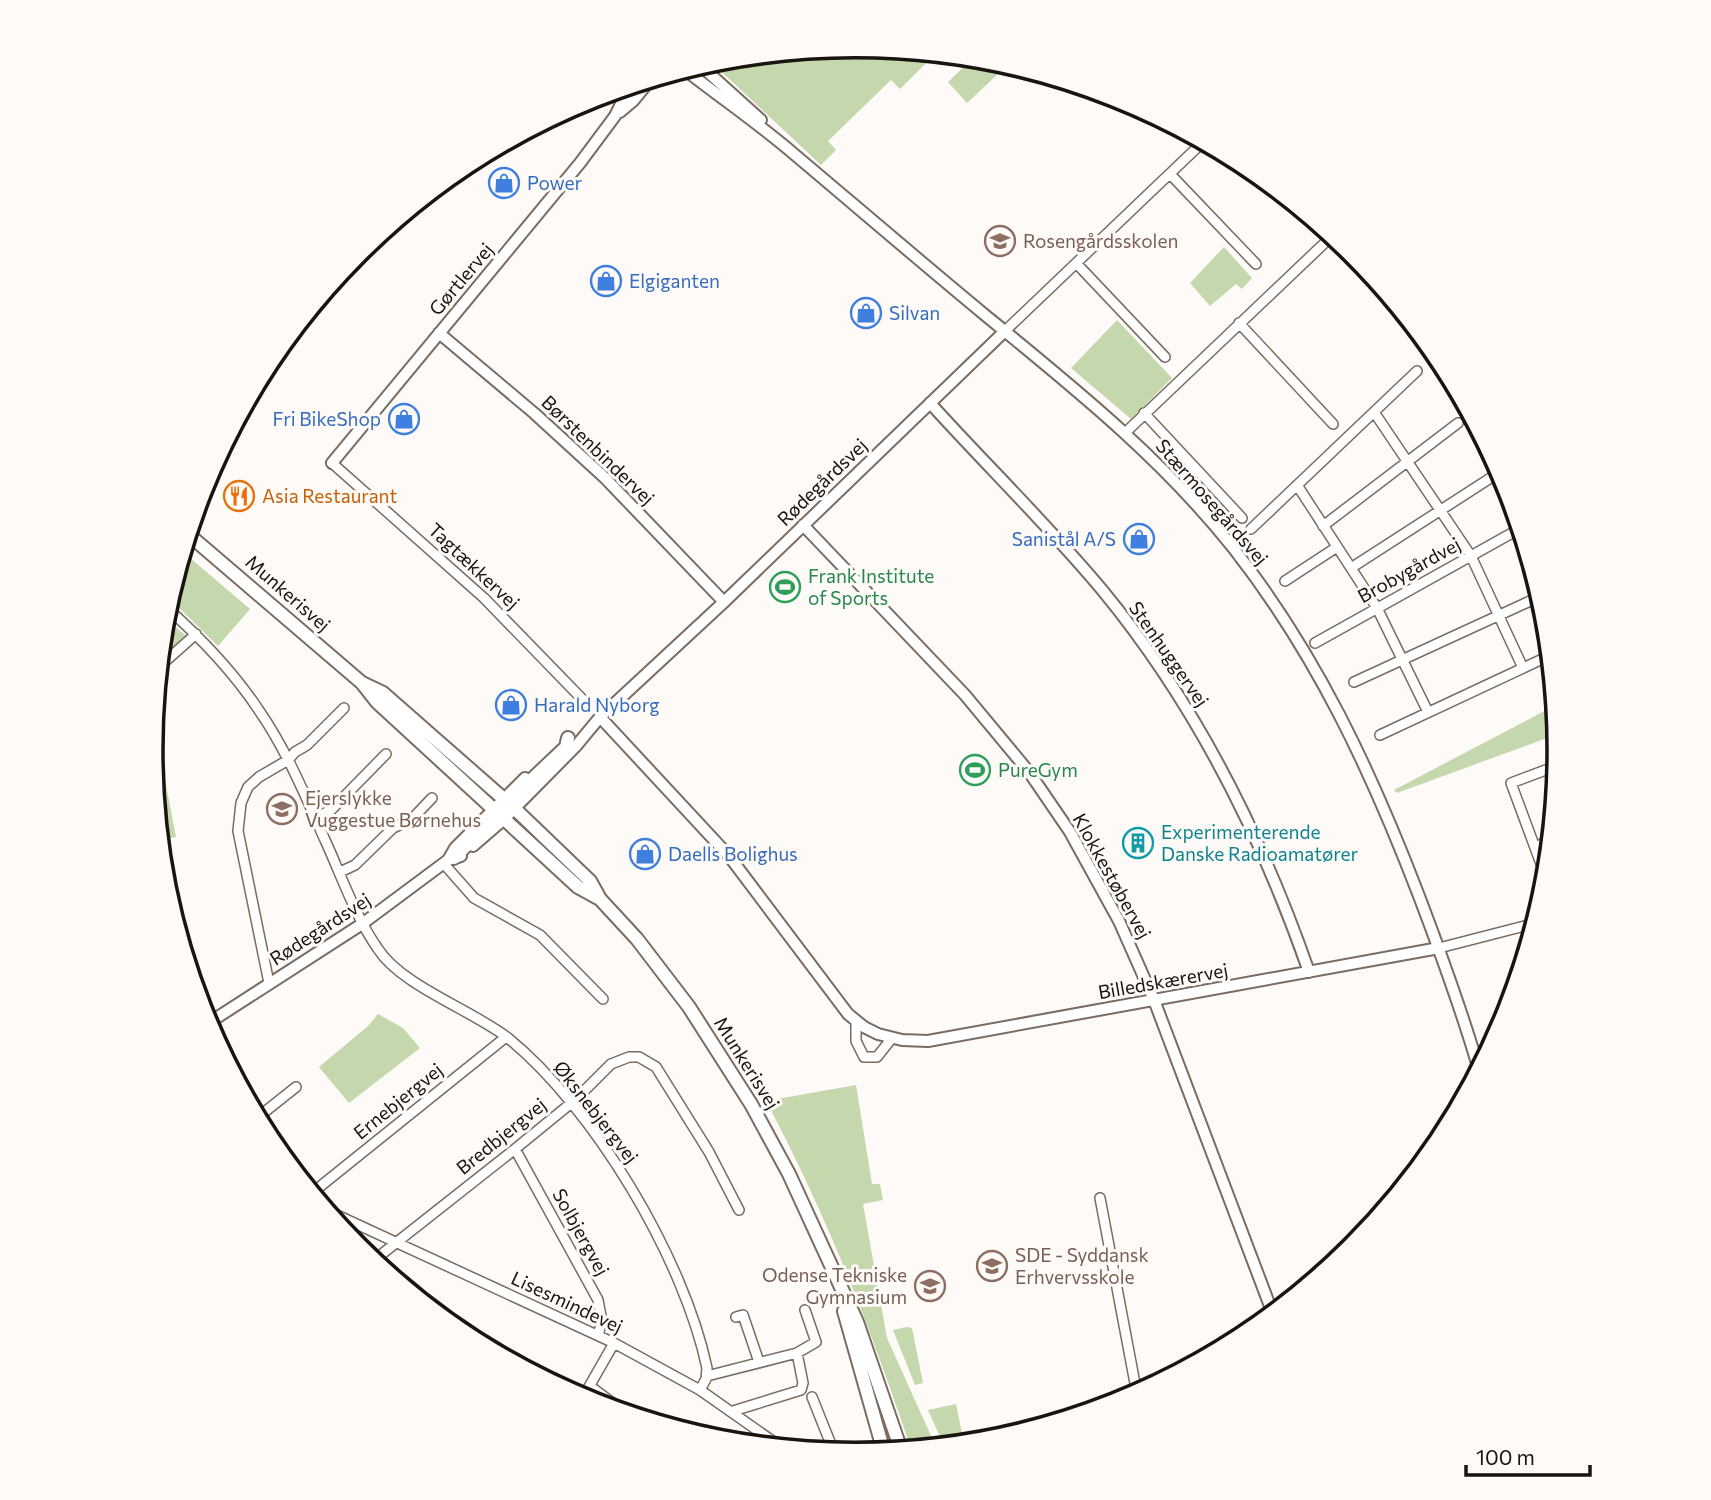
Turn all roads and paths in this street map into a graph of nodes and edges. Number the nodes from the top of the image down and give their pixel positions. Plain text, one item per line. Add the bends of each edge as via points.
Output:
1 (709, 73) edge
2 (702, 75) edge
3 (694, 77) edge
4 (641, 92) edge
5 (624, 97) edge
6 (755, 115) junction
7 (615, 116) junction
8 (1197, 148) edge
9 (792, 152) junction
10 (1170, 174) junction
11 (1325, 242) edge
12 (1076, 263) junction
13 (1256, 264) dead end
14 (1239, 323) junction
15 (1005, 331) junction
16 (439, 333) junction
17 (1165, 356) dead end
18 (1417, 371) dead end
19 (930, 403) junction
20 (1374, 412) junction
21 (1144, 413) junction
22 (1458, 423) dead end
23 (1334, 424) dead end
24 (1126, 432) junction
25 (1407, 461) junction
26 (332, 463) joint
27 (1492, 477) dead end
28 (1297, 485) junction
29 (1439, 509) junction
30 (1242, 518) dead end
31 (803, 525) junction
32 (1324, 526) junction
33 (1251, 529) dead end
34 (1513, 533) edge
35 (196, 541) edge
36 (1337, 547) junction
37 (1471, 556) junction
38 (1351, 568) junction
39 (1285, 581) dead end
40 (1531, 601) edge
41 (724, 602) junction
42 (1377, 608) junction
43 (1498, 616) junction
44 (177, 617) edge
45 (196, 634) junction
46 (1315, 643) dead end
47 (169, 658) edge
48 (1542, 659) edge
49 (1402, 660) junction
50 (1523, 668) junction
51 (1354, 682) dead end
52 (362, 683) junction
53 (586, 703) dead end
54 (344, 708) dead end
55 (1428, 712) junction
56 (596, 721) junction
57 (1380, 735) dead end
58 (568, 738) joint
59 (386, 754) dead end
60 (288, 760) junction
61 (1547, 769) edge
62 (432, 798) dead end
63 (503, 808) junction
64 (315, 818) junction
65 (1541, 844) edge
66 (1535, 847) junction
67 (1539, 858) edge
68 (449, 861) junction
69 (340, 872) junction
70 (600, 899) junction
71 (362, 924) junction
72 (1525, 926) edge
73 (1439, 948) junction
74 (1309, 972) junction
75 (269, 983) junction
76 (603, 999) dead end
77 (1154, 1000) junction
78 (217, 1017) edge
79 (856, 1020) junction
80 (506, 1037) junction
81 (892, 1038) junction
82 (1475, 1058) edge
83 (296, 1087) dead end
84 (570, 1103) junction
85 (265, 1111) edge
86 (515, 1149) junction
87 (319, 1187) edge
88 (1100, 1198) dead end
89 (739, 1210) dead end
90 (348, 1220) edge
91 (397, 1242) junction
92 (382, 1254) edge
93 (831, 1267) junction
94 (1269, 1305) edge
95 (805, 1310) dead end
96 (736, 1317) dead end
97 (598, 1335) junction
98 (614, 1343) junction
99 (797, 1353) junction
100 (759, 1362) junction
101 (707, 1376) junction
102 (1135, 1383) edge
103 (590, 1386) junction
104 (588, 1389) edge
105 (700, 1390) junction
106 (600, 1393) edge
107 (812, 1396) dead end
108 (733, 1411) junction
109 (767, 1436) edge
110 (830, 1441) edge
111 (881, 1441) edge
112 (898, 1441) edge

1 - 6 street, Stærmosegårdsvej
2 - 6 street
3 - 9 street, Stærmosegårdsvej
4 - 7 street, Gørtlervej
5 - 7 street, Gørtlervej
6 - 9 street, Stærmosegårdsvej
7 - 16 street, Gørtlervej
8 - 10 street, Rødegårdsvej
9 - 15 street, Stærmosegårdsvej
10 - 12 street, Rødegårdsvej
10 - 13 street
11 - 14 street
12 - 15 street, Rødegårdsvej
12 - 17 street
14 - 21 street
14 - 23 street
15 - 19 street, Rødegårdsvej
15 - 24 street, Stærmosegårdsvej
16 - 26 street, Gørtlervej
16 - 41 street, Børstenbindervej via 604,477
18 - 20 street
19 - 31 street, Rødegårdsvej
19 - 74 street, Stenhuggervej via 1073,557 1172,685 1252,828
20 - 25 street
20 - 28 street
21 - 24 street
21 - 30 street
22 - 25 street
24 - 73 street, Stærmosegårdsvej via 1233,547 1304,649 1357,746
25 - 29 street
25 - 32 street
26 - 53 street, Tagtækkervej via 484,598
27 - 29 street
28 - 32 street
28 - 33 street
29 - 37 street
29 - 38 street
31 - 41 street, Rødegårdsvej
31 - 77 street, Klokkestøbervej via 965,695 1029,772 1098,882
32 - 36 street
34 - 37 street, Brobygårdvej
35 - 52 main road, Munkerisvej
36 - 38 street
36 - 39 street
37 - 42 street, Brobygårdvej
37 - 43 street
38 - 42 street
40 - 43 street
41 - 56 street, Rødegårdsvej
42 - 46 street, Brobygårdvej
42 - 49 street
43 - 49 street
43 - 50 street
44 - 45 street, Øksnebjergvej
45 - 47 street
45 - 60 street, Øksnebjergvej via 241,685
48 - 50 street
49 - 51 street
49 - 55 street
50 - 55 street
52 - 63 main road, Munkerisvej via 416,738
52 - 63 main road, Munkerisvej via 383,693
54 - 60 street
55 - 57 street
56 - 58 street, Rødegårdsvej
56 - 63 street, Rødegårdsvej via 576,746
56 - 79 street, Billedskærervej via 729,856
58 - 63 main road via 566,747
59 - 64 street via 331,810
60 - 64 street, Øksnebjergvej
60 - 75 street via 248,787 238,815
61 - 66 street via 1511,783
62 - 69 street via 355,865
63 - 68 main road
63 - 70 main road, Munkerisvej via 578,887
63 - 70 main road, Munkerisvej via 574,865
64 - 69 street, Øksnebjergvej
65 - 66 street
66 - 67 street
68 - 71 street, Rødegårdsvej
68 - 76 street via 474,898 547,942
69 - 71 street, Øksnebjergvej
70 - 93 main road, Munkerisvej via 637,939 719,1053 789,1174
71 - 75 street, Rødegårdsvej
71 - 80 street, Øksnebjergvej via 388,962
72 - 73 street
73 - 74 street, Billedskærervej
73 - 82 street, Stærmosegårdsvej
74 - 77 street, Billedskærervej
75 - 78 street, Rødegårdsvej
77 - 81 street, Billedskærervej via 928,1041
77 - 94 street, Klokkestøbervej
79 - 81 street, Billedskærervej
79 - 81 street via 856,1041 864,1057 877,1057
80 - 84 street, Øksnebjergvej
80 - 87 street, Ernebjergvej
83 - 85 street
84 - 86 street, Bredbjergvej
84 - 89 street, Bredbjergvej via 611,1064 629,1057 648,1060 676,1096
84 - 101 street, Øksnebjergvej via 623,1175 656,1233 689,1310
86 - 91 street, Bredbjergvej
86 - 97 street, Solbjergvej via 598,1300 602,1321
88 - 102 street
90 - 91 street, Lisesmindevej
91 - 92 street, Bredbjergvej
91 - 97 street, Lisesmindevej
93 - 111 main road, Munkerisvej
93 - 112 main road, Munkerisvej via 857,1322
95 - 99 street via 816,1342
96 - 100 street via 743,1315
97 - 98 street, Lisesmindevej
98 - 103 street
98 - 105 street, Lisesmindevej
99 - 100 street
99 - 108 street via 801,1390
100 - 101 street
101 - 105 street
103 - 104 street
103 - 106 street
105 - 108 street, Lisesmindevej
107 - 110 street
108 - 109 street, Lisesmindevej

